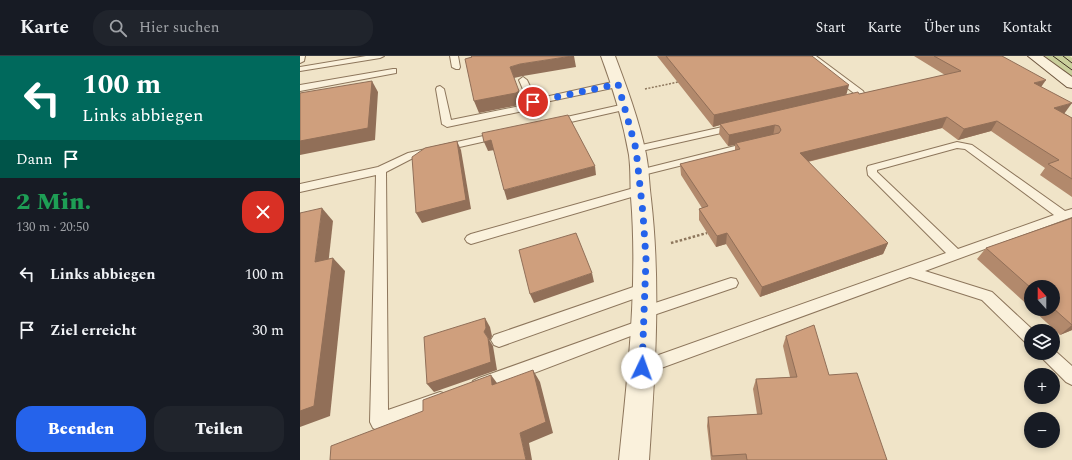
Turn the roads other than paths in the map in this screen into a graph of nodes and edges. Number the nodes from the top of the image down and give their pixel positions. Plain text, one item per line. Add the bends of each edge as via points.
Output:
1 (301, 56) edge
2 (380, 56) edge
3 (454, 56) edge
4 (608, 56) edge
5 (811, 56) edge
6 (1035, 56) edge
7 (300, 61) edge
8 (456, 67) dead end
9 (300, 69) edge
10 (393, 71) dead end
11 (523, 80) edge
12 (618, 84) junction
13 (1072, 84) edge
14 (300, 88) edge
15 (440, 89) dead end
16 (533, 102) junction
17 (836, 104) edge
18 (625, 107) junction
19 (748, 124) edge
20 (540, 126) edge
21 (510, 133) edge
22 (758, 144) edge
23 (636, 149) junction
24 (381, 170) junction
25 (640, 182) junction
26 (300, 188) edge
27 (1068, 215) edge
28 (471, 239) dead end
29 (956, 255) junction
30 (911, 272) junction
31 (731, 283) dead end
32 (645, 289) junction
33 (644, 318) junction
34 (1024, 331) edge
35 (499, 340) dead end
36 (1054, 360) edge
37 (642, 368) junction
38 (1072, 377) edge
39 (466, 390) edge
40 (451, 396) edge
41 (634, 460) edge

1 - 7 lane
2 - 9 lane
3 - 8 lane
4 - 12 street
5 - 17 lane via 860,93 857,98
6 - 13 street
10 - 14 lane
11 - 16 lane
12 - 16 lane
12 - 18 street
15 - 16 lane via 447,124 523,108
18 - 20 lane
18 - 23 street
19 - 23 lane
21 - 24 lane via 412,156
22 - 25 lane
23 - 25 street
24 - 26 lane
24 - 40 lane via 379,422
25 - 28 lane
25 - 32 street via 646,259
27 - 29 lane
27 - 29 lane via 968,147 957,145 872,168 872,173
29 - 30 lane
30 - 34 lane via 987,296
30 - 37 lane
31 - 33 lane
32 - 33 street
32 - 35 lane
33 - 37 street
33 - 39 lane
36 - 38 lane
37 - 41 street

